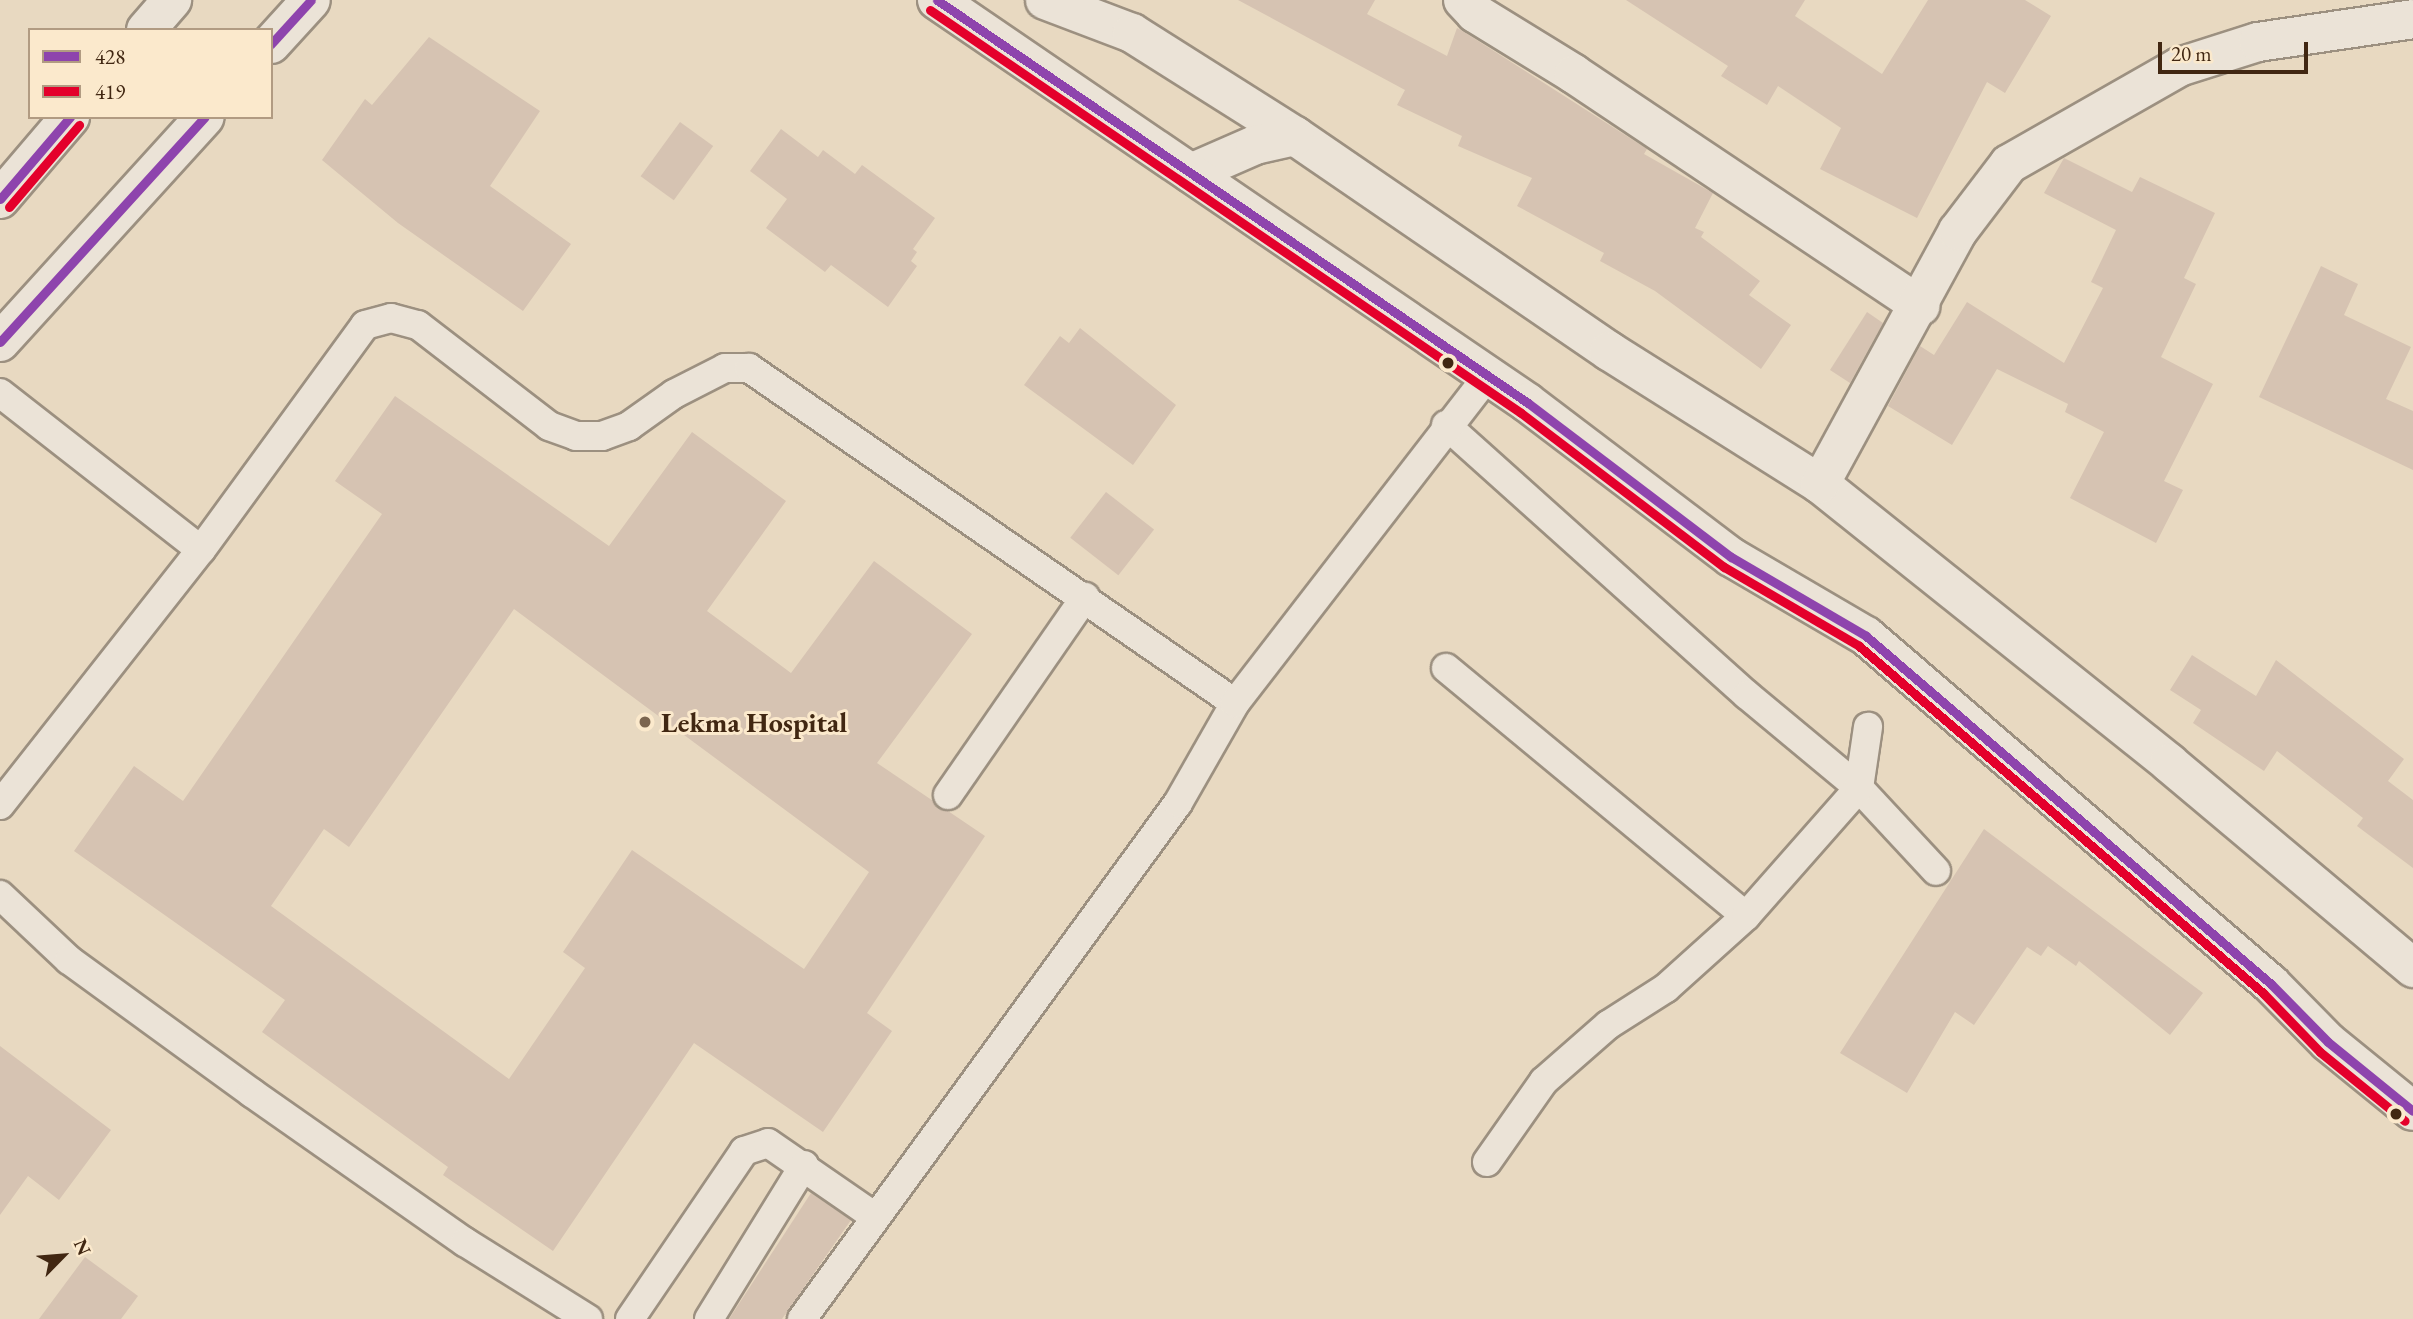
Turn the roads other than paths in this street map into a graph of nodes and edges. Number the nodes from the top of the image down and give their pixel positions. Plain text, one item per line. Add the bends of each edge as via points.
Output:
1 (172, 0) edge
2 (312, 0) edge
3 (937, 0) edge
4 (1045, 0) edge
5 (1463, 0) edge
6 (2413, 19) edge
7 (148, 28) edge
8 (273, 42) edge
9 (68, 119) edge
10 (203, 119) edge
11 (1295, 136) junction
12 (1191, 173) junction
13 (0, 199) edge
14 (1920, 306) junction
15 (0, 342) edge
16 (1488, 376) junction
17 (0, 393) edge
18 (1446, 425) junction
19 (1821, 484) junction
20 (201, 550) junction
21 (1084, 597) junction
22 (1446, 668) dead end
23 (1235, 703) junction
24 (1868, 727) dead end
25 (1858, 788) junction
26 (948, 795) dead end
27 (0, 804) edge
28 (1936, 871) dead end
29 (0, 895) edge
30 (1746, 916) junction
31 (2413, 968) edge
32 (2413, 1111) edge
33 (1487, 1162) dead end
34 (804, 1165) junction
35 (874, 1216) junction
36 (588, 1319) edge
37 (629, 1319) edge
38 (709, 1319) edge
39 (802, 1319) edge

1 - 7 street
2 - 8 street
3 - 12 street
4 - 11 street via 1132,33
5 - 14 street via 1475,13
6 - 14 street via 2258,42 2179,67 2009,164 1958,231
9 - 13 street
10 - 15 street
11 - 12 street via 1255,145
11 - 19 street via 1609,351
12 - 16 street
14 - 19 street
16 - 18 lane
16 - 32 street via 1731,557 1866,636 2260,975 2328,1042
17 - 20 lane
18 - 23 lane via 1335,579
18 - 25 lane via 1747,695
19 - 31 street via 2169,763
20 - 21 lane via 365,325 391,318 418,325 549,426 576,436 602,436 620,429 725,368 749,368
20 - 27 lane
21 - 23 lane
21 - 26 lane
22 - 30 lane
23 - 35 lane via 1178,803
24 - 25 lane
25 - 28 lane
25 - 30 lane
29 - 36 lane via 69,960 252,1093 465,1242
30 - 33 lane via 1665,988 1608,1025 1544,1082
34 - 35 lane
34 - 37 lane via 768,1143 744,1151
34 - 38 lane
35 - 39 lane

